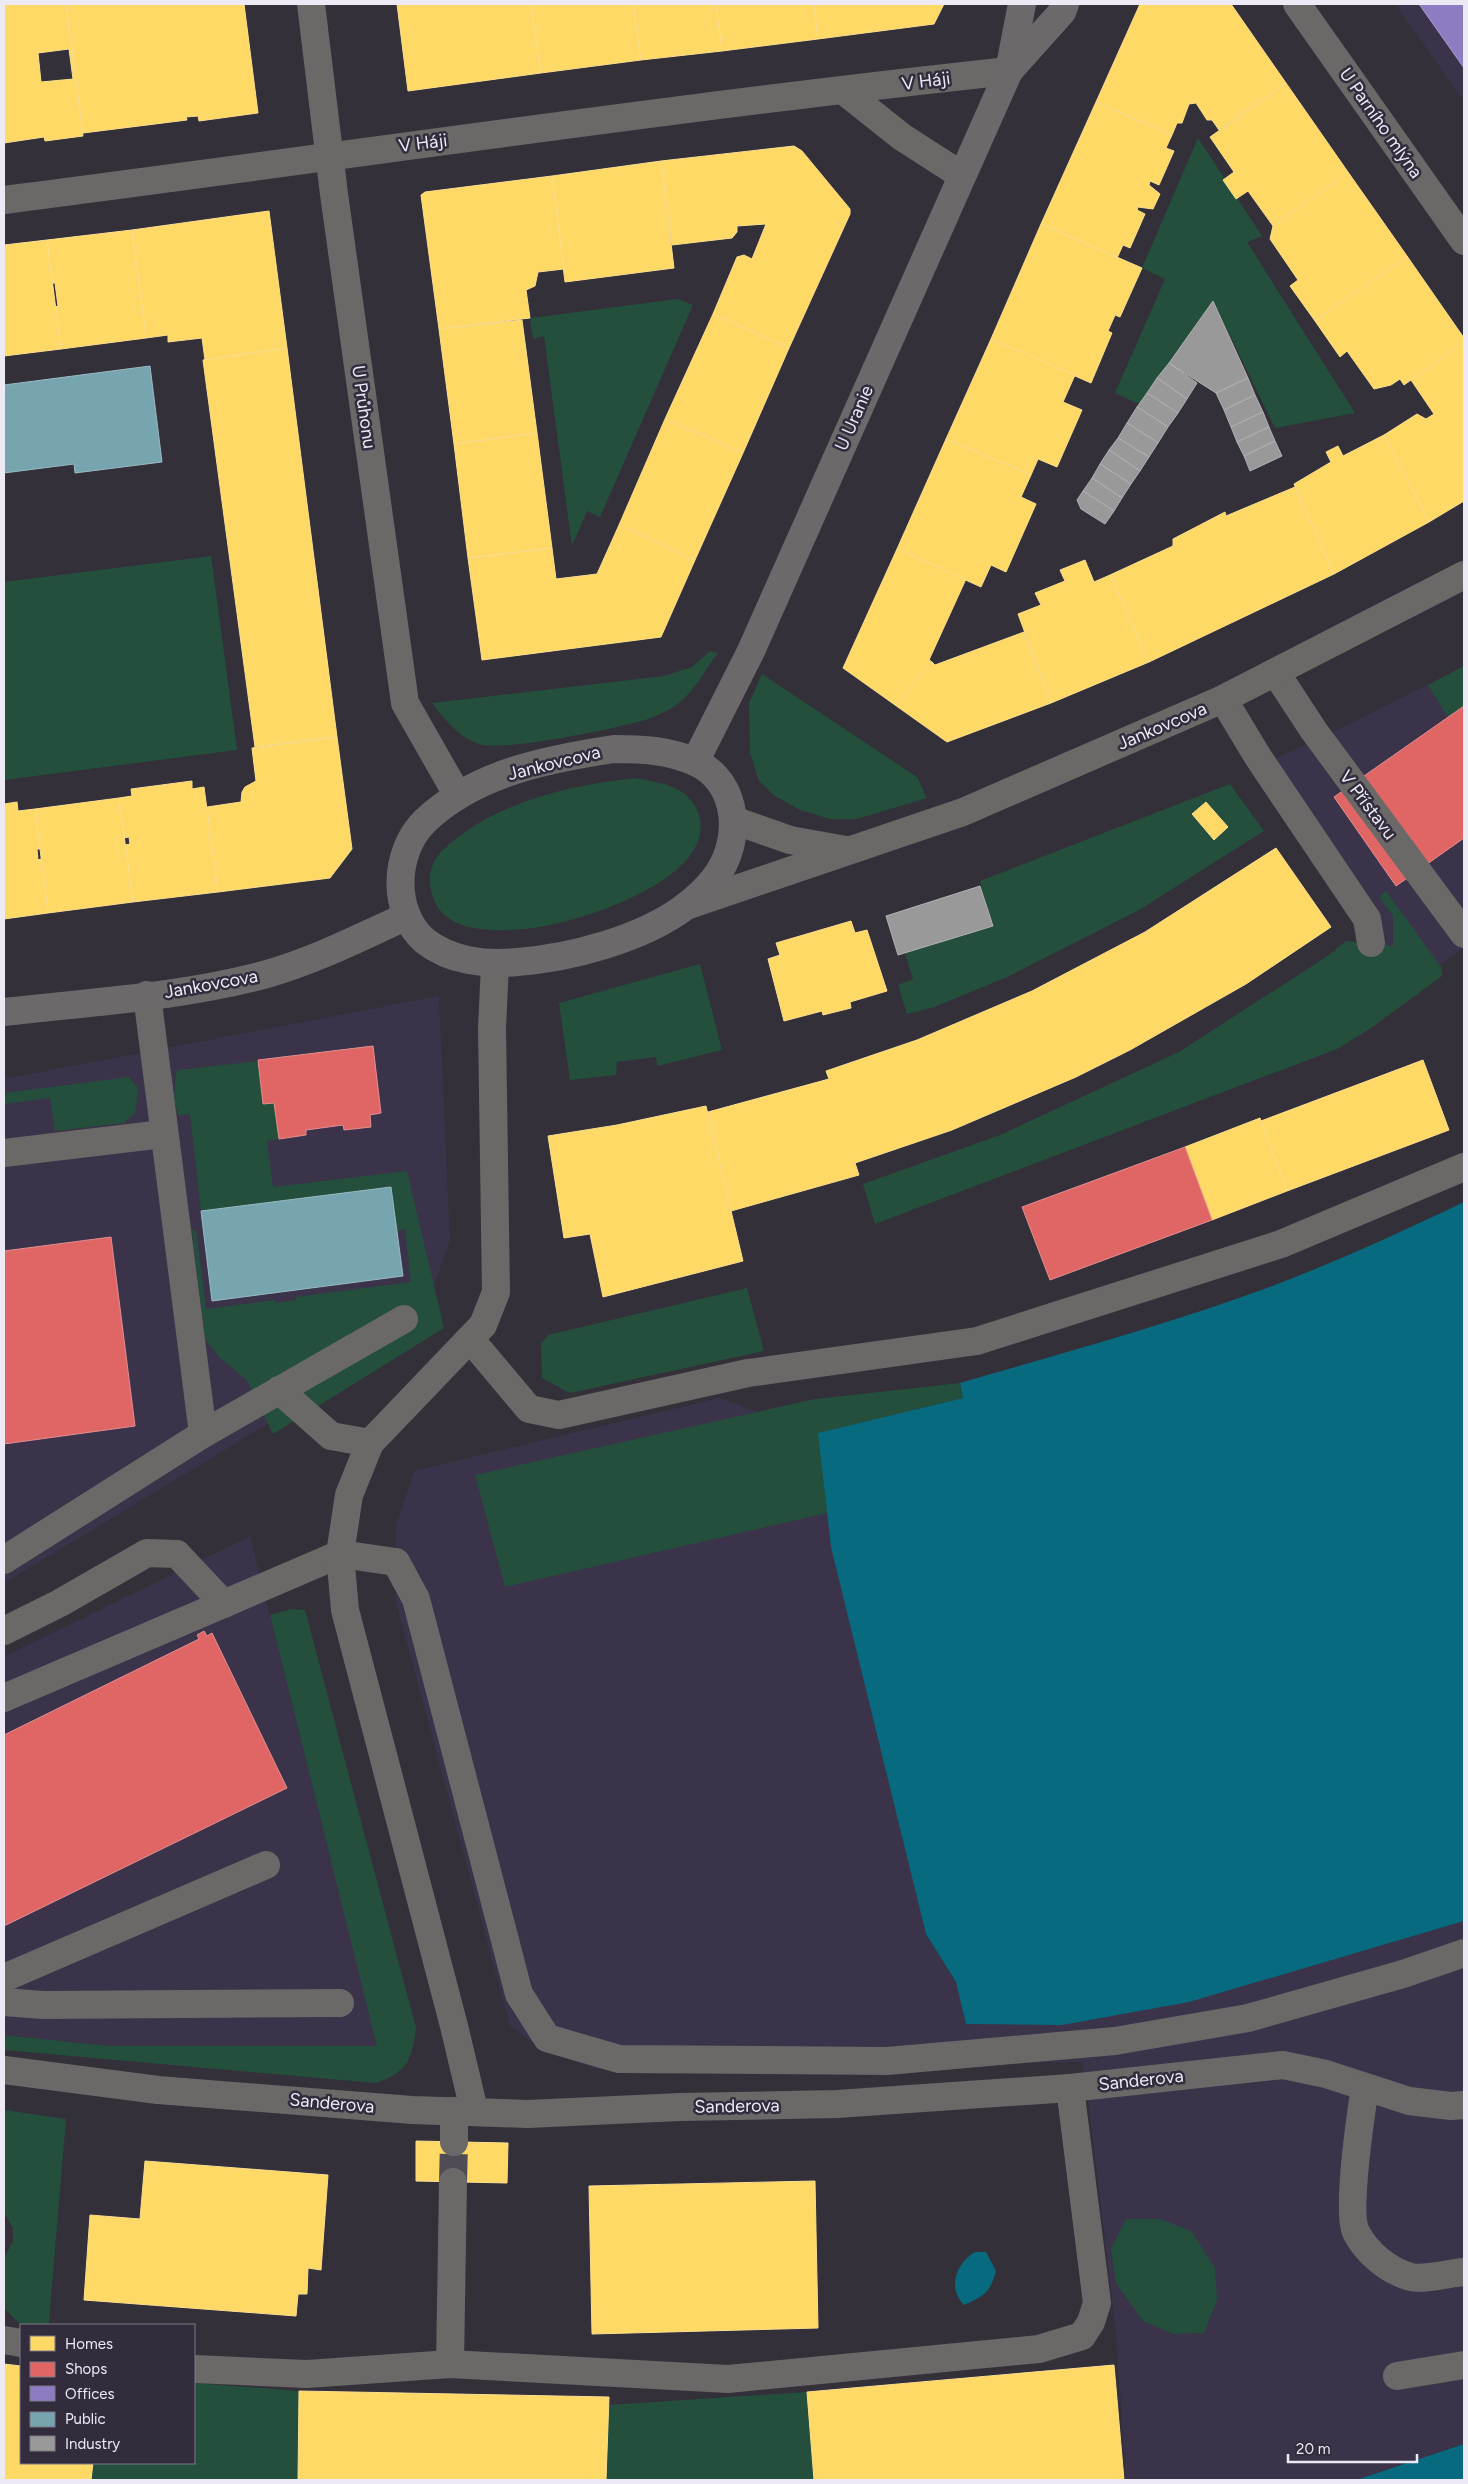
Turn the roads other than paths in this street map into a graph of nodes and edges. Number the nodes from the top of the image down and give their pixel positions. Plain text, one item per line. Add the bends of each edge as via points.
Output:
1 (310, 4) edge
2 (1022, 4) edge
3 (1065, 4) edge
4 (1297, 4) edge
5 (1009, 72) junction
6 (844, 91) junction
7 (330, 156) junction
8 (961, 175) junction
9 (4, 200) edge
10 (1464, 241) edge
11 (1464, 575) edge
12 (1276, 673) junction
13 (1223, 699) junction
14 (696, 762) junction
15 (458, 796) junction
16 (733, 820) junction
17 (848, 850) junction
18 (686, 906) junction
19 (408, 916) junction
20 (1464, 934) edge
21 (1371, 943) dead end
22 (495, 964) junction
23 (147, 995) junction
24 (4, 1012) edge
25 (163, 1134) junction
26 (4, 1153) edge
27 (1464, 1166) edge
28 (404, 1319) dead end
29 (471, 1340) junction
30 (279, 1390) junction
31 (203, 1434) junction
32 (370, 1443) junction
33 (340, 1554) junction
34 (4, 1560) edge
35 (224, 1604) junction
36 (4, 1631) edge
37 (4, 1698) edge
38 (266, 1865) dead end
39 (1464, 1953) edge
40 (4, 1978) edge
41 (4, 2002) edge
42 (340, 2003) dead end
43 (4, 2070) edge
44 (1365, 2087) junction
45 (1070, 2088) junction
46 (1464, 2105) edge
47 (464, 2110) junction
48 (454, 2142) tunnel mouth
49 (453, 2182) tunnel mouth
50 (1464, 2272) edge
51 (4, 2340) edge
52 (20, 2343) edge
53 (450, 2364) junction
54 (1464, 2365) edge
55 (195, 2369) edge
56 (1397, 2376) dead end

1 - 7 street, U Průhonu
2 - 5 main road, U Uranie
3 - 5 main road, U Uranie via 1062,12
4 - 10 street, U Parního mlýna
5 - 6 street, V Háji
5 - 8 main road, U Uranie
6 - 7 street, V Háji
6 - 8 street via 902,137
7 - 9 street, V Háji
7 - 15 street, U Průhonu via 405,703
8 - 14 main road, U Uranie via 751,651
11 - 12 street, Jankovcova
12 - 13 street, Jankovcova
12 - 20 street, V Přístavu via 1314,731
13 - 17 street, Jankovcova via 963,812
13 - 21 street via 1258,757 1367,918
14 - 15 main road, Jankovcova via 659,750 614,748 562,757 506,773
14 - 16 main road, Jankovcova via 712,772 724,786 731,802
15 - 19 main road, Jankovcova via 423,822 406,849 400,875 401,896
16 - 17 street, Jankovcova via 790,840
16 - 18 main road via 729,850 715,878
17 - 18 street, Jankovcova
18 - 22 main road, Jankovcova via 661,922 617,940 548,960
19 - 22 main road, Jankovcova via 424,940 452,956
19 - 23 main road, Jankovcova via 329,952 266,974
22 - 29 street via 492,1028 496,1292 483,1325
23 - 24 main road, Jankovcova
23 - 25 street
25 - 26 street
25 - 31 street
27 - 29 street via 1281,1244 977,1341 748,1373 559,1415 529,1409
28 - 30 street
29 - 32 street
30 - 31 street
30 - 32 street via 331,1436
31 - 34 street
32 - 33 street via 349,1495
33 - 35 street
33 - 39 street via 396,1562 416,1599 519,1994 547,2038 619,2059 877,2061 1115,2041 1248,2018 1403,1974
33 - 47 street via 345,1610 454,2026
35 - 36 street via 178,1554 147,1553
35 - 37 street
38 - 40 street
41 - 42 street via 42,2005
43 - 47 street, Sanderova via 158,2090 412,2110
44 - 45 street, Sanderova via 1283,2064
44 - 46 street, Sanderova via 1409,2101
44 - 50 street via 1357,2136 1353,2199 1355,2230 1378,2260 1412,2277
45 - 47 street, Sanderova via 837,2104 528,2114
45 - 53 street via 1097,2303 1082,2336 1039,2349 728,2379
47 - 48 street
49 - 53 street
51 - 52 street
53 - 55 street via 307,2374
54 - 56 street

